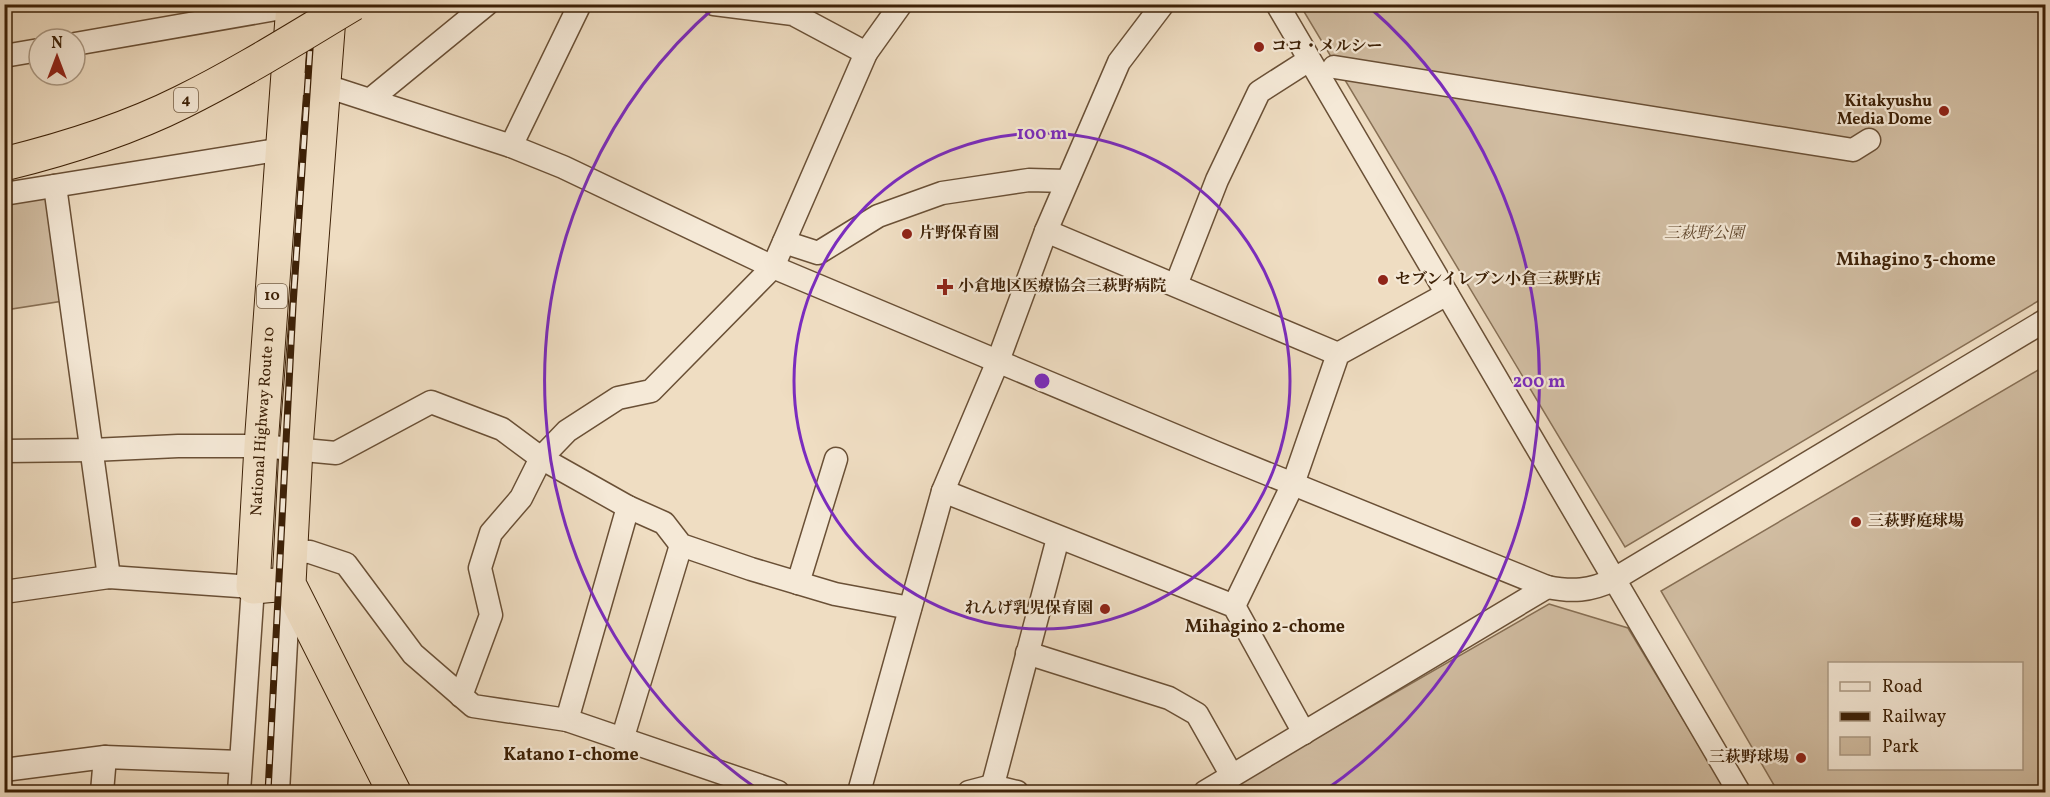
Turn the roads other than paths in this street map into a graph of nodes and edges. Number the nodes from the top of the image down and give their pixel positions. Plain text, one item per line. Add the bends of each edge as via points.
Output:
1 (330, 4) edge
2 (353, 4) edge
3 (488, 4) edge
4 (580, 4) edge
5 (714, 4) edge
6 (901, 4) edge
7 (1163, 4) edge
8 (1276, 4) edge
9 (300, 5) edge
10 (87, 42) edge
11 (27, 52) edge
12 (866, 53) junction
13 (4, 56) edge
14 (1310, 60) junction
15 (1334, 67) dead end
16 (288, 83) junction
17 (323, 85) junction
18 (371, 99) junction
19 (1869, 140) dead end
20 (4, 143) edge
21 (511, 147) junction
22 (283, 149) junction
23 (4, 164) edge
24 (1067, 181) junction
25 (55, 186) junction
26 (4, 194) edge
27 (1046, 231) junction
28 (784, 242) junction
29 (773, 267) junction
30 (1176, 285) junction
31 (1447, 294) junction
32 (2046, 320) edge
33 (1338, 354) junction
34 (998, 361) junction
35 (261, 446) junction
36 (296, 448) junction
37 (92, 450) junction
38 (4, 451) edge
39 (541, 458) junction
40 (836, 459) dead end
41 (1293, 484) junction
42 (943, 491) junction
43 (628, 507) junction
44 (1058, 538) junction
45 (681, 545) junction
46 (290, 551) junction
47 (109, 577) junction
48 (1613, 580) junction
49 (798, 583) junction
50 (289, 584) junction
51 (253, 587) junction
52 (1547, 587) junction
53 (4, 592) edge
54 (1234, 606) junction
55 (910, 608) junction
56 (1028, 653) junction
57 (461, 696) junction
58 (567, 720) junction
59 (1304, 733) junction
60 (622, 740) junction
61 (105, 756) junction
62 (240, 762) junction
63 (4, 770) edge
64 (1232, 776) junction
65 (991, 789) edge
66 (102, 792) edge
67 (239, 792) edge
68 (278, 792) edge
69 (394, 792) edge
70 (778, 792) edge
71 (859, 792) edge
72 (969, 792) edge
73 (1017, 792) edge
74 (1205, 792) edge
75 (1739, 792) edge

1 - 17 highway, 10
2 - 23 highway, 4, bridge via 180,103 78,143
3 - 18 street
4 - 21 street
5 - 12 street via 793,14
6 - 12 street
7 - 24 street via 1119,62
8 - 14 street
9 - 10 street
9 - 16 highway, National Highway Route 10 / 10
9 - 20 highway, 4 via 250,44 176,81 102,113
11 - 13 street
12 - 28 street
14 - 30 street via 1259,92 1217,180
14 - 31 street
15 - 19 street via 1853,150
16 - 17 street
16 - 22 highway, National Highway Route 10 / 10
17 - 18 street
17 - 36 highway, 10
18 - 21 street
21 - 29 street via 562,167
22 - 25 street
22 - 35 highway, National Highway Route 10 / 10
24 - 27 street
24 - 28 street via 1029,180 942,193 878,216 818,253
25 - 26 street
25 - 37 street
27 - 30 street
27 - 34 street
28 - 29 street
29 - 34 street
29 - 39 street via 651,391 618,398 567,431
30 - 33 street
31 - 33 street
31 - 48 street
32 - 48 street
33 - 41 street
34 - 41 street
34 - 42 street
35 - 36 street
35 - 37 street
35 - 51 highway, National Highway Route 10 / 10
36 - 39 street via 336,453 431,402 502,429
36 - 46 highway, 10
37 - 38 street
37 - 47 street
39 - 43 street
39 - 57 street via 521,498 491,533 480,568 491,615
40 - 49 street
41 - 52 street
41 - 54 street
42 - 44 street
42 - 55 street
43 - 45 street via 664,523
43 - 58 street
44 - 54 street
44 - 56 street
45 - 49 street
45 - 60 street
46 - 50 highway, 10
46 - 57 street via 310,552 346,564 413,654
47 - 51 street
47 - 53 street
48 - 52 street via 1583,591
48 - 75 street
49 - 55 street
50 - 51 highway
50 - 68 street
50 - 69 highway, 10
51 - 62 street
52 - 59 street
54 - 59 street
55 - 71 street
56 - 64 street via 1169,698 1197,714
56 - 65 street
57 - 58 street via 473,706
58 - 60 street
59 - 64 street
60 - 70 street
61 - 62 street
61 - 63 street
61 - 66 street
62 - 67 street
64 - 74 street
65 - 72 street
65 - 73 street

